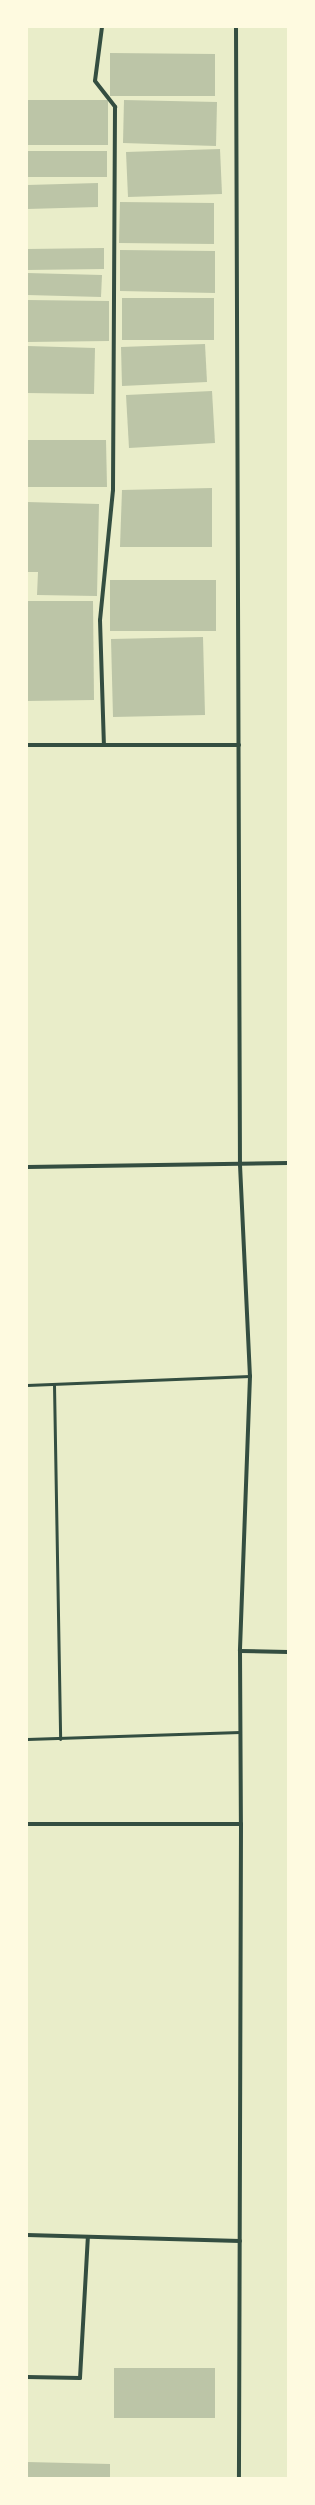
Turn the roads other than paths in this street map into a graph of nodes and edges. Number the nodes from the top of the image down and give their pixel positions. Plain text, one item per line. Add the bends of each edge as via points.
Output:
1 (102, 27) edge
2 (236, 27) edge
3 (27, 745) edge
4 (104, 745) junction
5 (239, 745) junction
6 (288, 1163) edge
7 (240, 1165) junction
8 (27, 1167) edge
9 (250, 1376) junction
10 (27, 1385) edge
11 (54, 1386) junction
12 (240, 1652) junction
13 (288, 1652) edge
14 (240, 1732) junction
15 (27, 1739) edge
16 (60, 1739) junction
17 (27, 1824) edge
18 (240, 1824) junction
19 (27, 2235) edge
20 (88, 2237) junction
21 (240, 2241) junction
22 (27, 2377) edge
23 (239, 2478) edge

1 - 4 street via 96,82 115,107 113,490 100,620
2 - 5 street
3 - 4 street
4 - 5 street
5 - 7 street
6 - 7 street
7 - 8 street
7 - 9 street
9 - 11 lane
9 - 12 street
10 - 11 lane
11 - 16 lane
12 - 13 street
12 - 14 street
14 - 16 lane
14 - 18 street
15 - 16 lane
17 - 18 street
18 - 21 street
19 - 20 street
20 - 21 street
20 - 22 street via 80,2378
21 - 23 street

